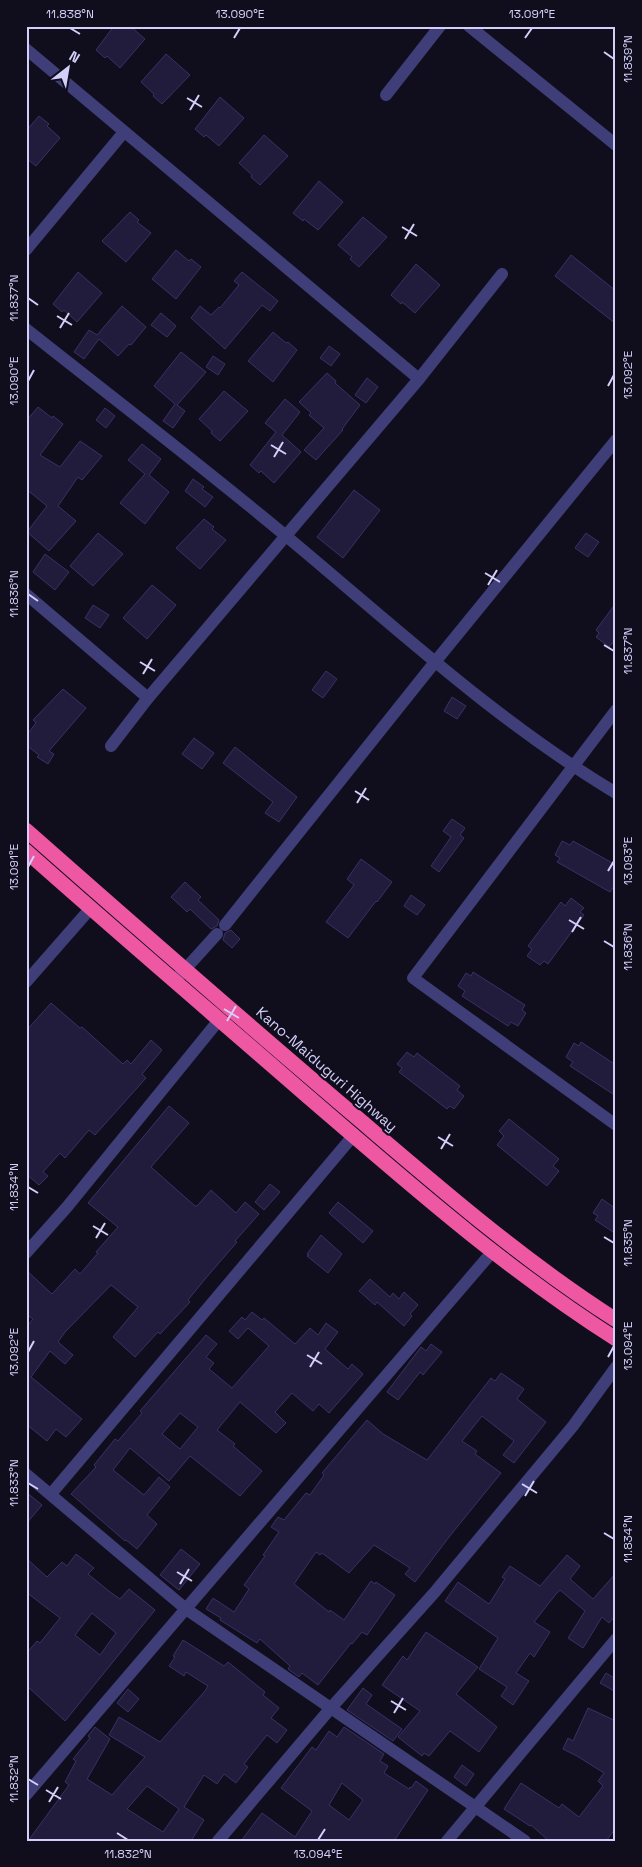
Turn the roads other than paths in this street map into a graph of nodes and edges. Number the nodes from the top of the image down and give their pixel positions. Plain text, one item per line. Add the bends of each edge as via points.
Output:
1 (440, 26) edge
2 (469, 26) edge
3 (26, 49) edge
4 (386, 95) dead end
5 (124, 132) junction
6 (616, 145) edge
7 (26, 250) edge
8 (502, 274) dead end
9 (26, 329) edge
10 (419, 379) junction
11 (616, 440) edge
12 (285, 535) junction
13 (26, 594) edge
14 (435, 662) junction
15 (148, 698) junction
16 (616, 710) edge
17 (111, 746) dead end
18 (572, 767) junction
19 (616, 793) edge
20 (26, 830) edge
21 (26, 851) edge
22 (90, 909) junction
23 (185, 969) junction
24 (174, 981) junction
25 (26, 982) edge
26 (219, 1020) junction
27 (616, 1125) edge
28 (353, 1136) junction
29 (492, 1251) junction
30 (26, 1253) edge
31 (616, 1320) edge
32 (616, 1339) edge
33 (616, 1367) edge
34 (26, 1474) edge
35 (51, 1494) junction
36 (186, 1609) junction
37 (616, 1639) edge
38 (330, 1709) junction
39 (26, 1795) edge
40 (476, 1808) junction
41 (218, 1841) edge
42 (447, 1841) edge
43 (525, 1841) edge

1 - 4 street
2 - 6 street
3 - 5 street
5 - 7 street
5 - 10 street
8 - 10 street
9 - 12 street
10 - 12 street
11 - 14 street
12 - 14 street
12 - 15 street
13 - 15 street
14 - 18 street
14 - 23 street via 221,930
15 - 17 street
16 - 18 street
18 - 19 street
18 - 27 street via 413,978
20 - 23 highway, Kano-Maiduguri Highway
21 - 22 highway
22 - 24 highway
22 - 25 street
23 - 24 street
23 - 31 highway, Kano-Maiduguri Highway via 461,1206
24 - 26 highway
26 - 28 highway
26 - 30 street
28 - 29 highway
28 - 35 street
29 - 32 highway
29 - 36 street
33 - 38 street via 573,1426 440,1585
34 - 35 street
35 - 36 street
36 - 38 street
36 - 39 street
37 - 40 street
38 - 40 street
38 - 41 street
40 - 42 street
40 - 43 street

